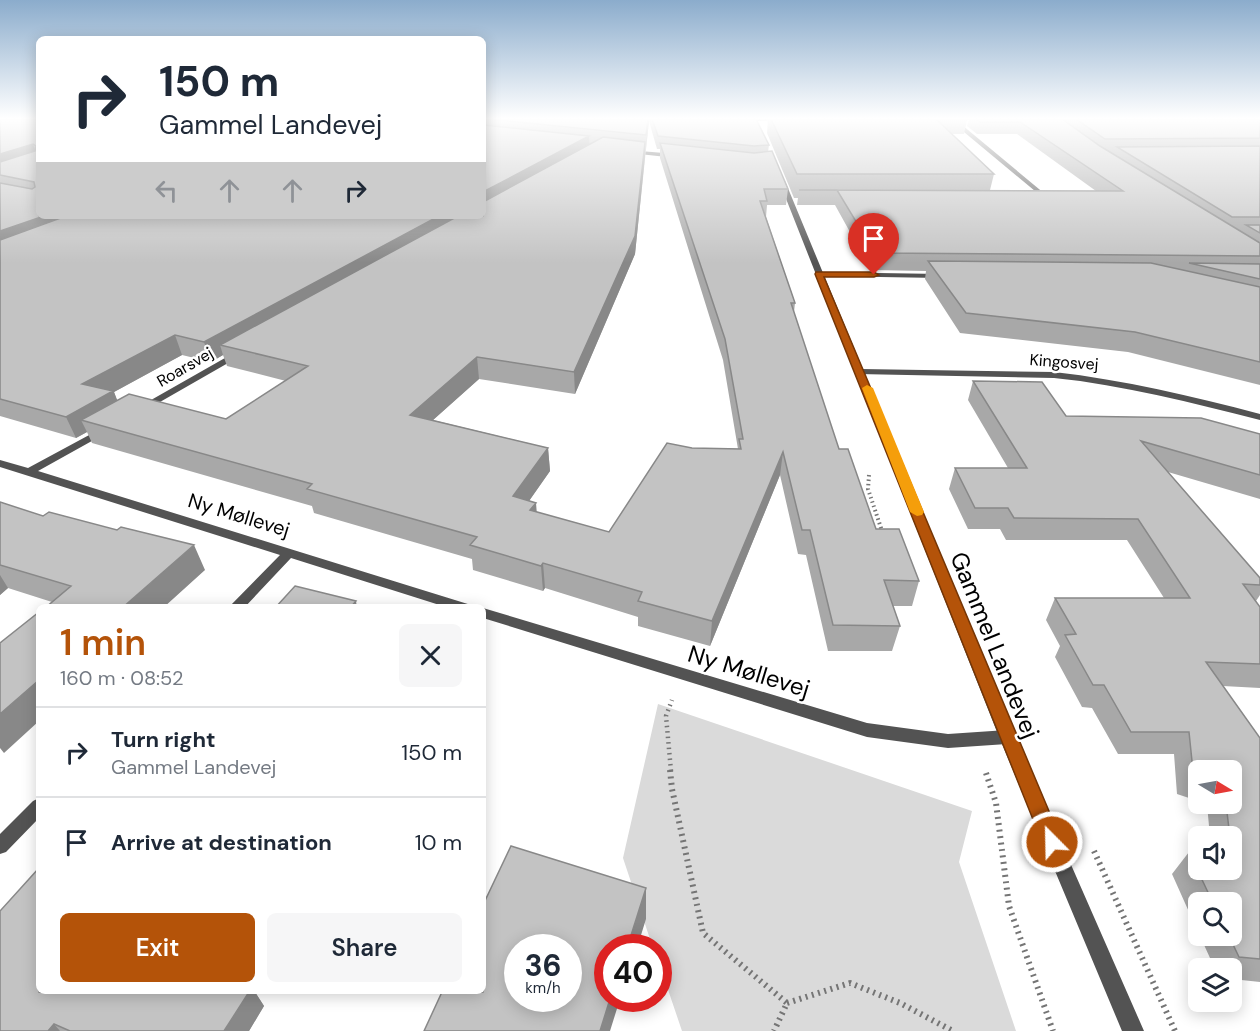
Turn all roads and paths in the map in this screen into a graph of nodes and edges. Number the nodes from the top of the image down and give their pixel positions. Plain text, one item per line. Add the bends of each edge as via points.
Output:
1 (1009, 167) edge
2 (778, 172) edge
3 (1039, 201) edge
4 (819, 274) junction
5 (946, 276) edge
6 (244, 350) edge
7 (861, 372) junction
8 (132, 414) edge
9 (1260, 417) edge
10 (111, 426) edge
11 (0, 463) edge
12 (870, 466) dead end
13 (29, 472) junction
14 (889, 539) edge
15 (289, 553) junction
16 (239, 604) edge
17 (453, 604) edge
18 (486, 614) edge
19 (682, 674) junction
20 (1007, 737) junction
21 (975, 739) junction
22 (36, 809) edge
23 (0, 846) edge
24 (787, 1003) junction
25 (774, 1031) edge
26 (953, 1031) edge
27 (1053, 1031) edge
28 (1133, 1031) edge

1 - 3 street via 1050,201
2 - 4 street, Gammel Landevej via 793,201
4 - 5 street
4 - 7 street, Gammel Landevej
6 - 8 street, Roarsvej
7 - 9 street, Kingosvej via 1085,378 1155,389
7 - 20 street, Gammel Landevej
10 - 13 street
11 - 13 street, Ny Møllevej
12 - 14 path via 868,489 882,531
13 - 15 street, Ny Møllevej
15 - 16 street
15 - 17 street, Ny Møllevej
18 - 19 street, Ny Møllevej
19 - 21 street, Ny Møllevej via 867,730 948,741
19 - 24 path via 666,716 671,778 703,933
20 - 21 street, Ny Møllevej
20 - 28 street, Gammel Landevej
21 - 27 path via 996,803 1009,906
22 - 23 street
24 - 25 path
24 - 26 path via 850,983

